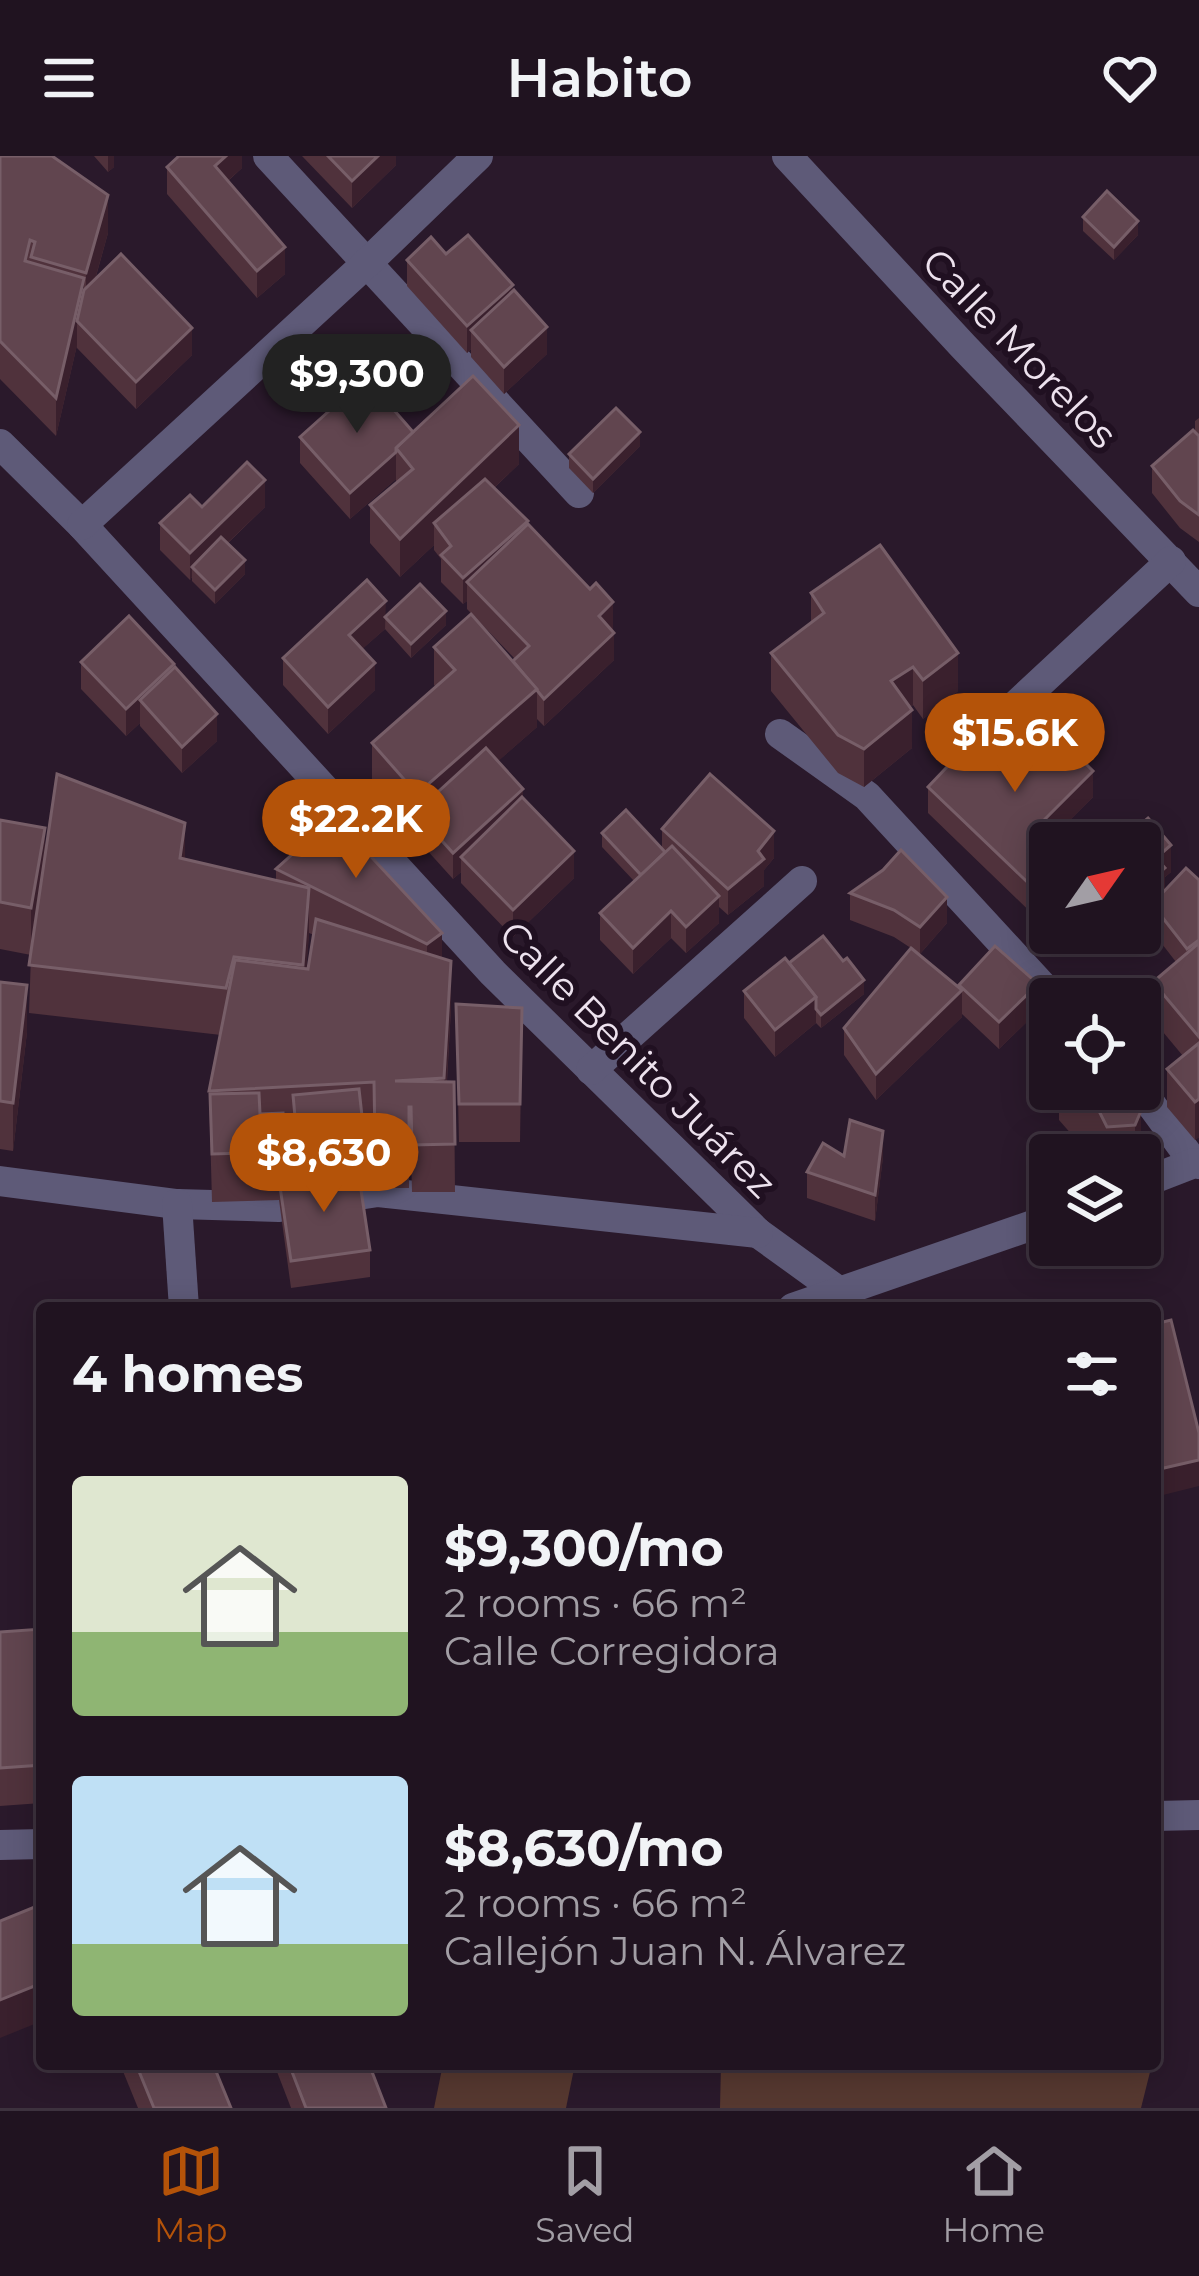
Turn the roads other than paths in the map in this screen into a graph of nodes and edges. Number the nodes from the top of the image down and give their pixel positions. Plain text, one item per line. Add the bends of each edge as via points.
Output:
1 (268, 156) edge
2 (478, 156) edge
3 (787, 156) edge
4 (367, 263) junction
5 (0, 444) edge
6 (579, 494) dead end
7 (82, 525) junction
8 (1171, 561) junction
9 (1199, 592) edge
10 (780, 734) dead end
11 (973, 745) dead end
12 (802, 881) dead end
13 (1035, 978) edge
14 (592, 1070) junction
15 (1156, 1110) edge
16 (1196, 1163) edge
17 (1161, 1176) edge
18 (0, 1181) edge
19 (177, 1204) junction
20 (1029, 1226) edge
21 (758, 1233) junction
22 (841, 1293) junction
23 (184, 1302) edge
24 (812, 1302) edge
25 (1161, 1816) edge
26 (1199, 1816) edge
27 (36, 1844) edge
28 (0, 1845) edge

1 - 4 street
2 - 4 street
3 - 8 street, Calle Morelos
4 - 6 street
4 - 7 street
5 - 7 street, Calle Benito Juárez
7 - 14 street, Calle Benito Juárez via 493,973
8 - 9 street, Calle Morelos
8 - 11 street
10 - 13 street via 867,796
12 - 14 street
14 - 21 street, Calle Benito Juárez
15 - 16 street
16 - 17 street
18 - 19 street
19 - 21 street via 279,1207 378,1192
19 - 23 street
20 - 22 street
21 - 22 street, Calle Benito Juárez
22 - 24 street
25 - 26 street
27 - 28 street

